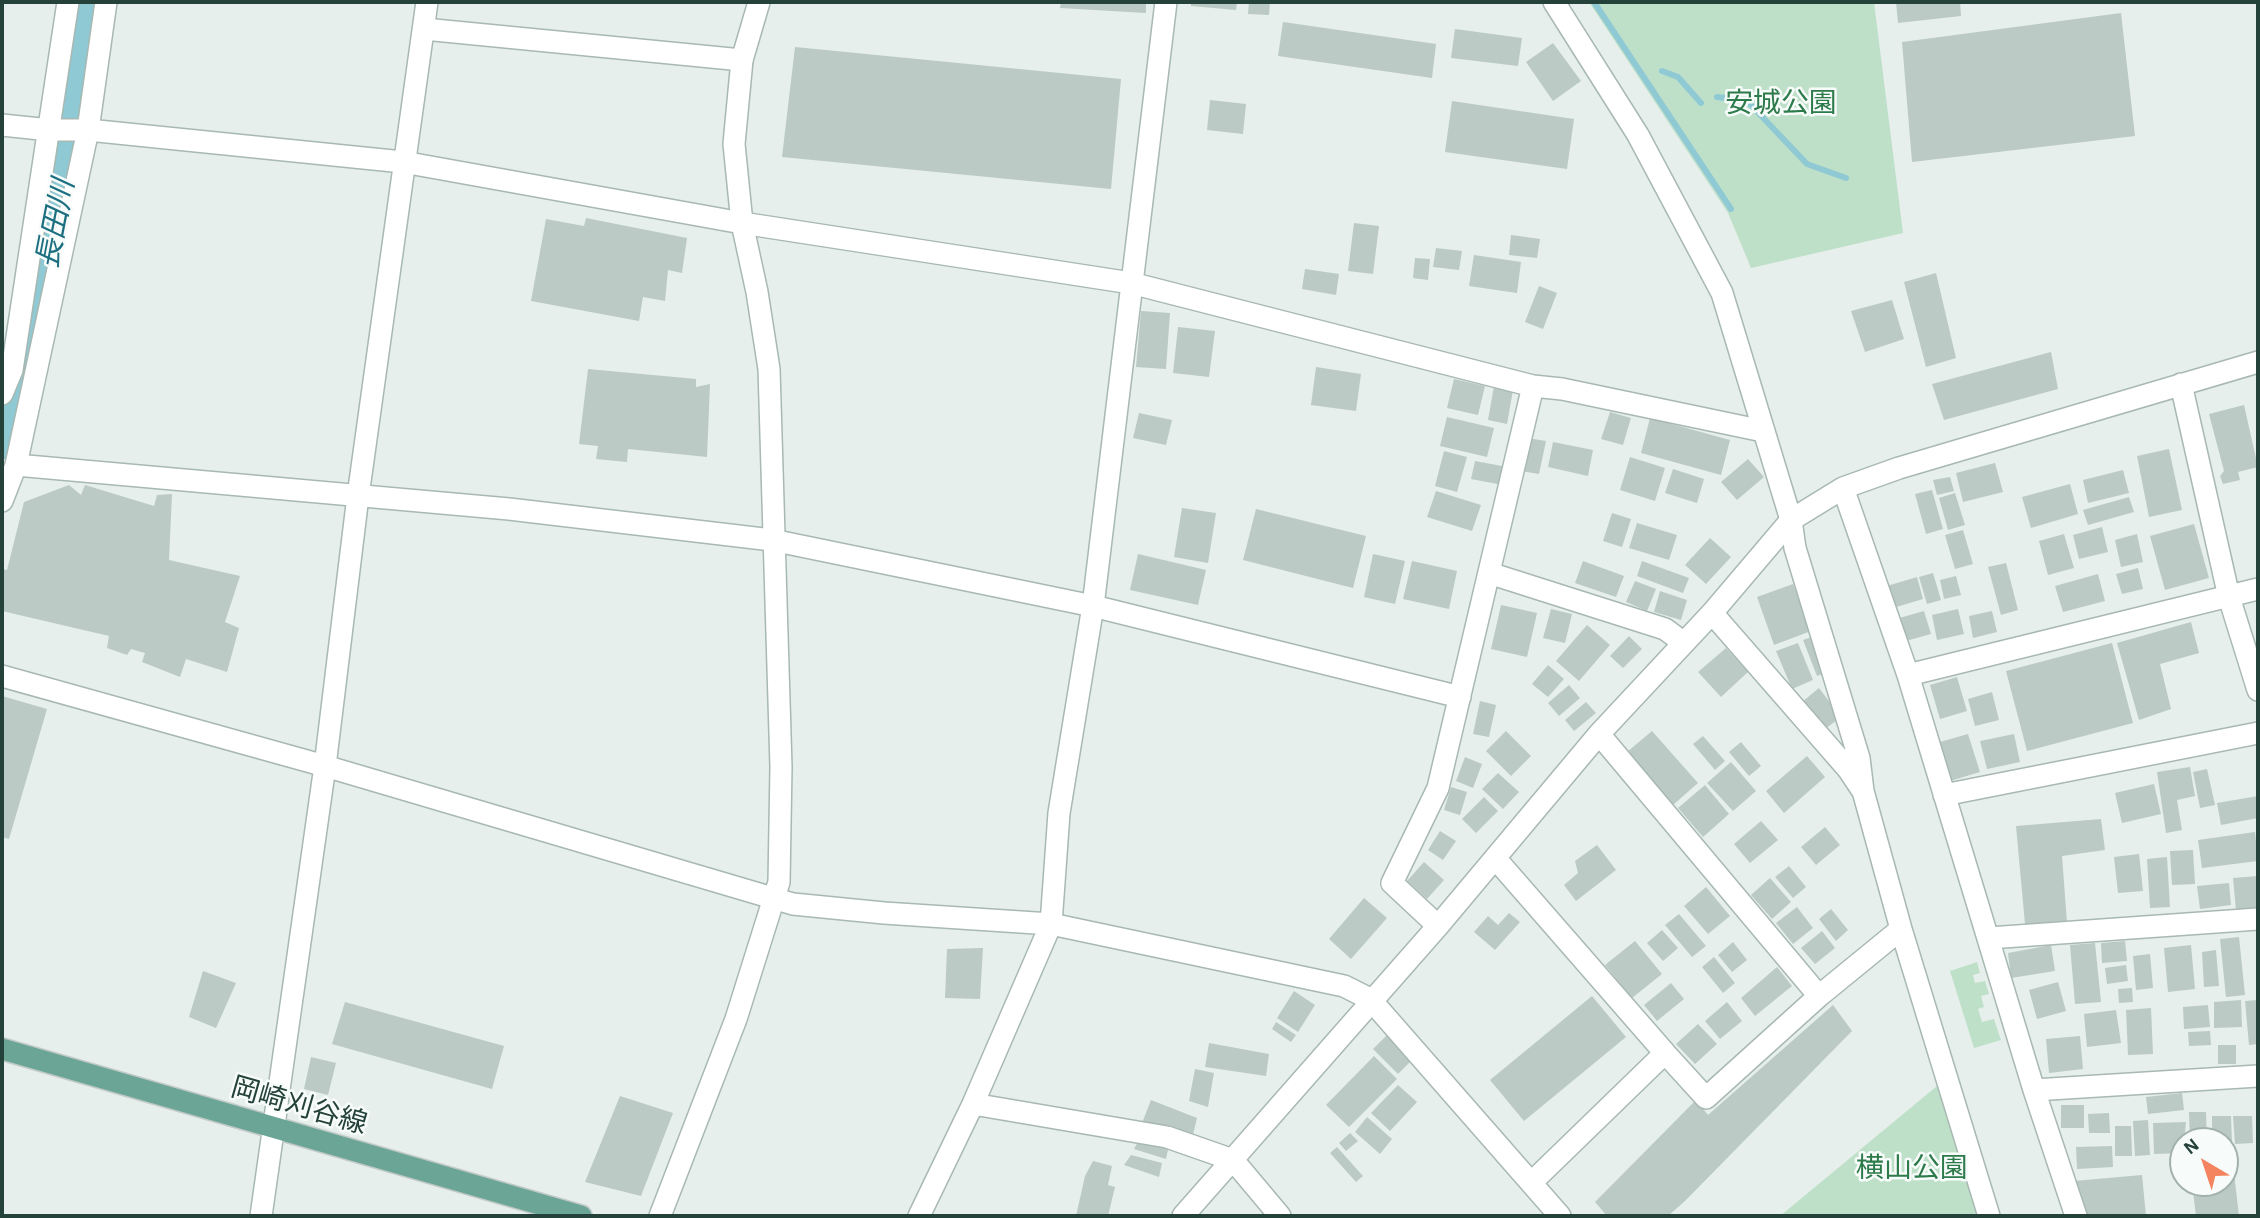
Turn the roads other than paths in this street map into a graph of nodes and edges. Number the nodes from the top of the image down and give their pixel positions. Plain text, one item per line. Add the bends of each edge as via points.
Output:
1 (68, 2) edge
2 (106, 2) edge
3 (427, 2) edge
4 (759, 2) edge
5 (1166, 2) edge
6 (1554, 2) edge
7 (424, 29) junction
8 (742, 60) junction
9 (2, 125) edge
10 (69, 130) junction
11 (404, 162) junction
12 (742, 223) junction
13 (1131, 282) junction
14 (2258, 362) edge
15 (2181, 384) junction
16 (1533, 386) junction
17 (2, 394) edge
18 (1763, 431) junction
19 (16, 465) junction
20 (1843, 488) junction
21 (358, 496) junction
22 (2, 501) edge
23 (1791, 520) junction
24 (772, 540) junction
25 (1489, 573) junction
26 (2258, 589) edge
27 (2229, 597) junction
28 (1093, 606) junction
29 (1712, 613) junction
30 (1684, 643) junction
31 (1908, 675) junction
32 (2, 676) edge
33 (2258, 690) edge
34 (1460, 696) junction
35 (2258, 733) edge
36 (1599, 734) junction
37 (325, 766) junction
38 (1863, 791) junction
39 (1944, 795) junction
40 (1495, 858) junction
41 (774, 899) junction
42 (2258, 919) edge
43 (1051, 924) junction
44 (1438, 926) junction
45 (1901, 929) junction
46 (1989, 938) junction
47 (1819, 996) junction
48 (1370, 999) junction
49 (2, 1049) edge
50 (1665, 1053) junction
51 (2258, 1076) edge
52 (2034, 1090) junction
53 (973, 1104) junction
54 (274, 1128) junction
55 (1233, 1160) junction
56 (1531, 1183) junction
57 (261, 1216) edge
58 (581, 1216) edge
59 (660, 1216) edge
60 (919, 1216) edge
61 (1183, 1216) edge
62 (1280, 1216) edge
63 (1560, 1216) edge
64 (1989, 1216) edge
65 (2076, 1216) edge

1 - 10 street
2 - 10 street
3 - 7 street
4 - 8 street
5 - 13 street
6 - 18 street via 1638,135 1711,269
7 - 8 street
7 - 11 street
8 - 12 street via 734,144
9 - 10 street
10 - 11 street
10 - 17 street via 12,370
10 - 19 street
11 - 12 street
11 - 21 street
12 - 13 street
12 - 24 street via 769,369
13 - 16 street
13 - 28 street
14 - 15 street
15 - 20 street
15 - 27 street
16 - 18 street
16 - 25 street
18 - 23 street
19 - 21 street
19 - 22 street
20 - 23 street
20 - 31 street
21 - 24 street
21 - 37 street
23 - 29 street
23 - 38 street via 1795,548 1859,758
24 - 28 street
24 - 41 street via 782,814
25 - 30 street via 1665,629
25 - 34 street
26 - 27 street
27 - 31 street
27 - 33 street
28 - 34 street
28 - 43 street via 1059,813
29 - 30 street
29 - 38 street
30 - 36 street
31 - 39 street
32 - 37 street
34 - 44 street via 1438,788 1392,883
35 - 39 street
36 - 40 street
36 - 47 street
37 - 41 street
37 - 54 street
38 - 45 street
39 - 46 street
40 - 44 street
40 - 50 street
41 - 43 street via 884,914
41 - 59 street via 736,1019
42 - 46 street
43 - 48 street via 1344,986
43 - 53 street
44 - 48 street
45 - 47 street
45 - 64 street
46 - 52 street
47 - 50 street via 1706,1098
48 - 55 street
48 - 56 street
49 - 54 main road, 岡崎刈谷線
50 - 56 street
51 - 52 street
52 - 65 street
53 - 55 street via 1167,1137
53 - 60 street
54 - 57 street
54 - 58 main road, 岡崎刈谷線
55 - 61 street
55 - 62 street
56 - 63 street

